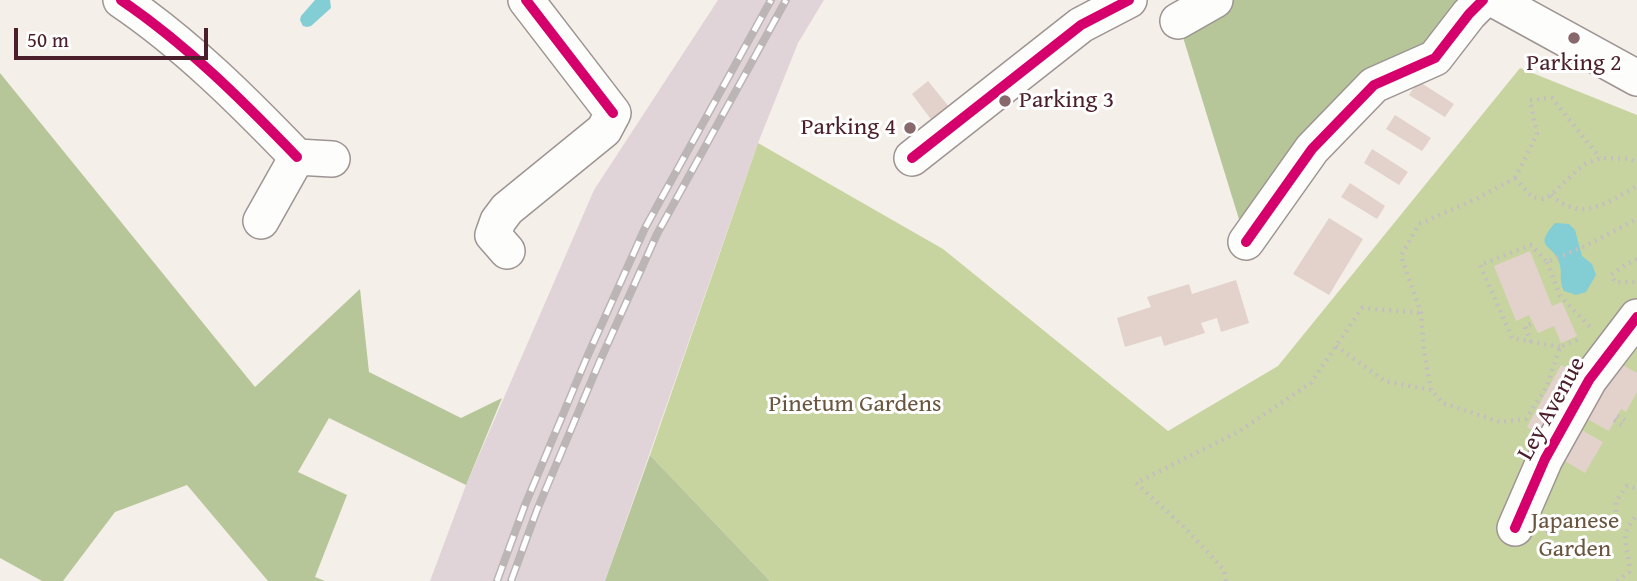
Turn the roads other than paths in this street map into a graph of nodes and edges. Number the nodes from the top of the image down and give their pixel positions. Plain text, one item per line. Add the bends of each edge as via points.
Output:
1 (121, 0) edge
2 (526, 0) edge
3 (1129, 0) edge
4 (1214, 0) edge
5 (1483, 0) edge
6 (1495, 0) edge
7 (1178, 21) dead end
8 (1637, 78) edge
9 (297, 157) junction
10 (912, 158) dead end
11 (332, 159) dead end
12 (261, 221) dead end
13 (1246, 242) dead end
14 (507, 251) dead end
15 (1637, 317) edge
16 (1515, 528) road end

1 - 9 street via 186,50
2 - 14 street via 613,113 604,130 507,209 493,235
3 - 10 street via 1081,25
4 - 7 street
5 - 13 street via 1435,58 1374,85 1365,94 1312,149
6 - 8 street
9 - 11 street
9 - 12 street
15 - 16 street, Ley Avenue via 1588,380 1545,459

